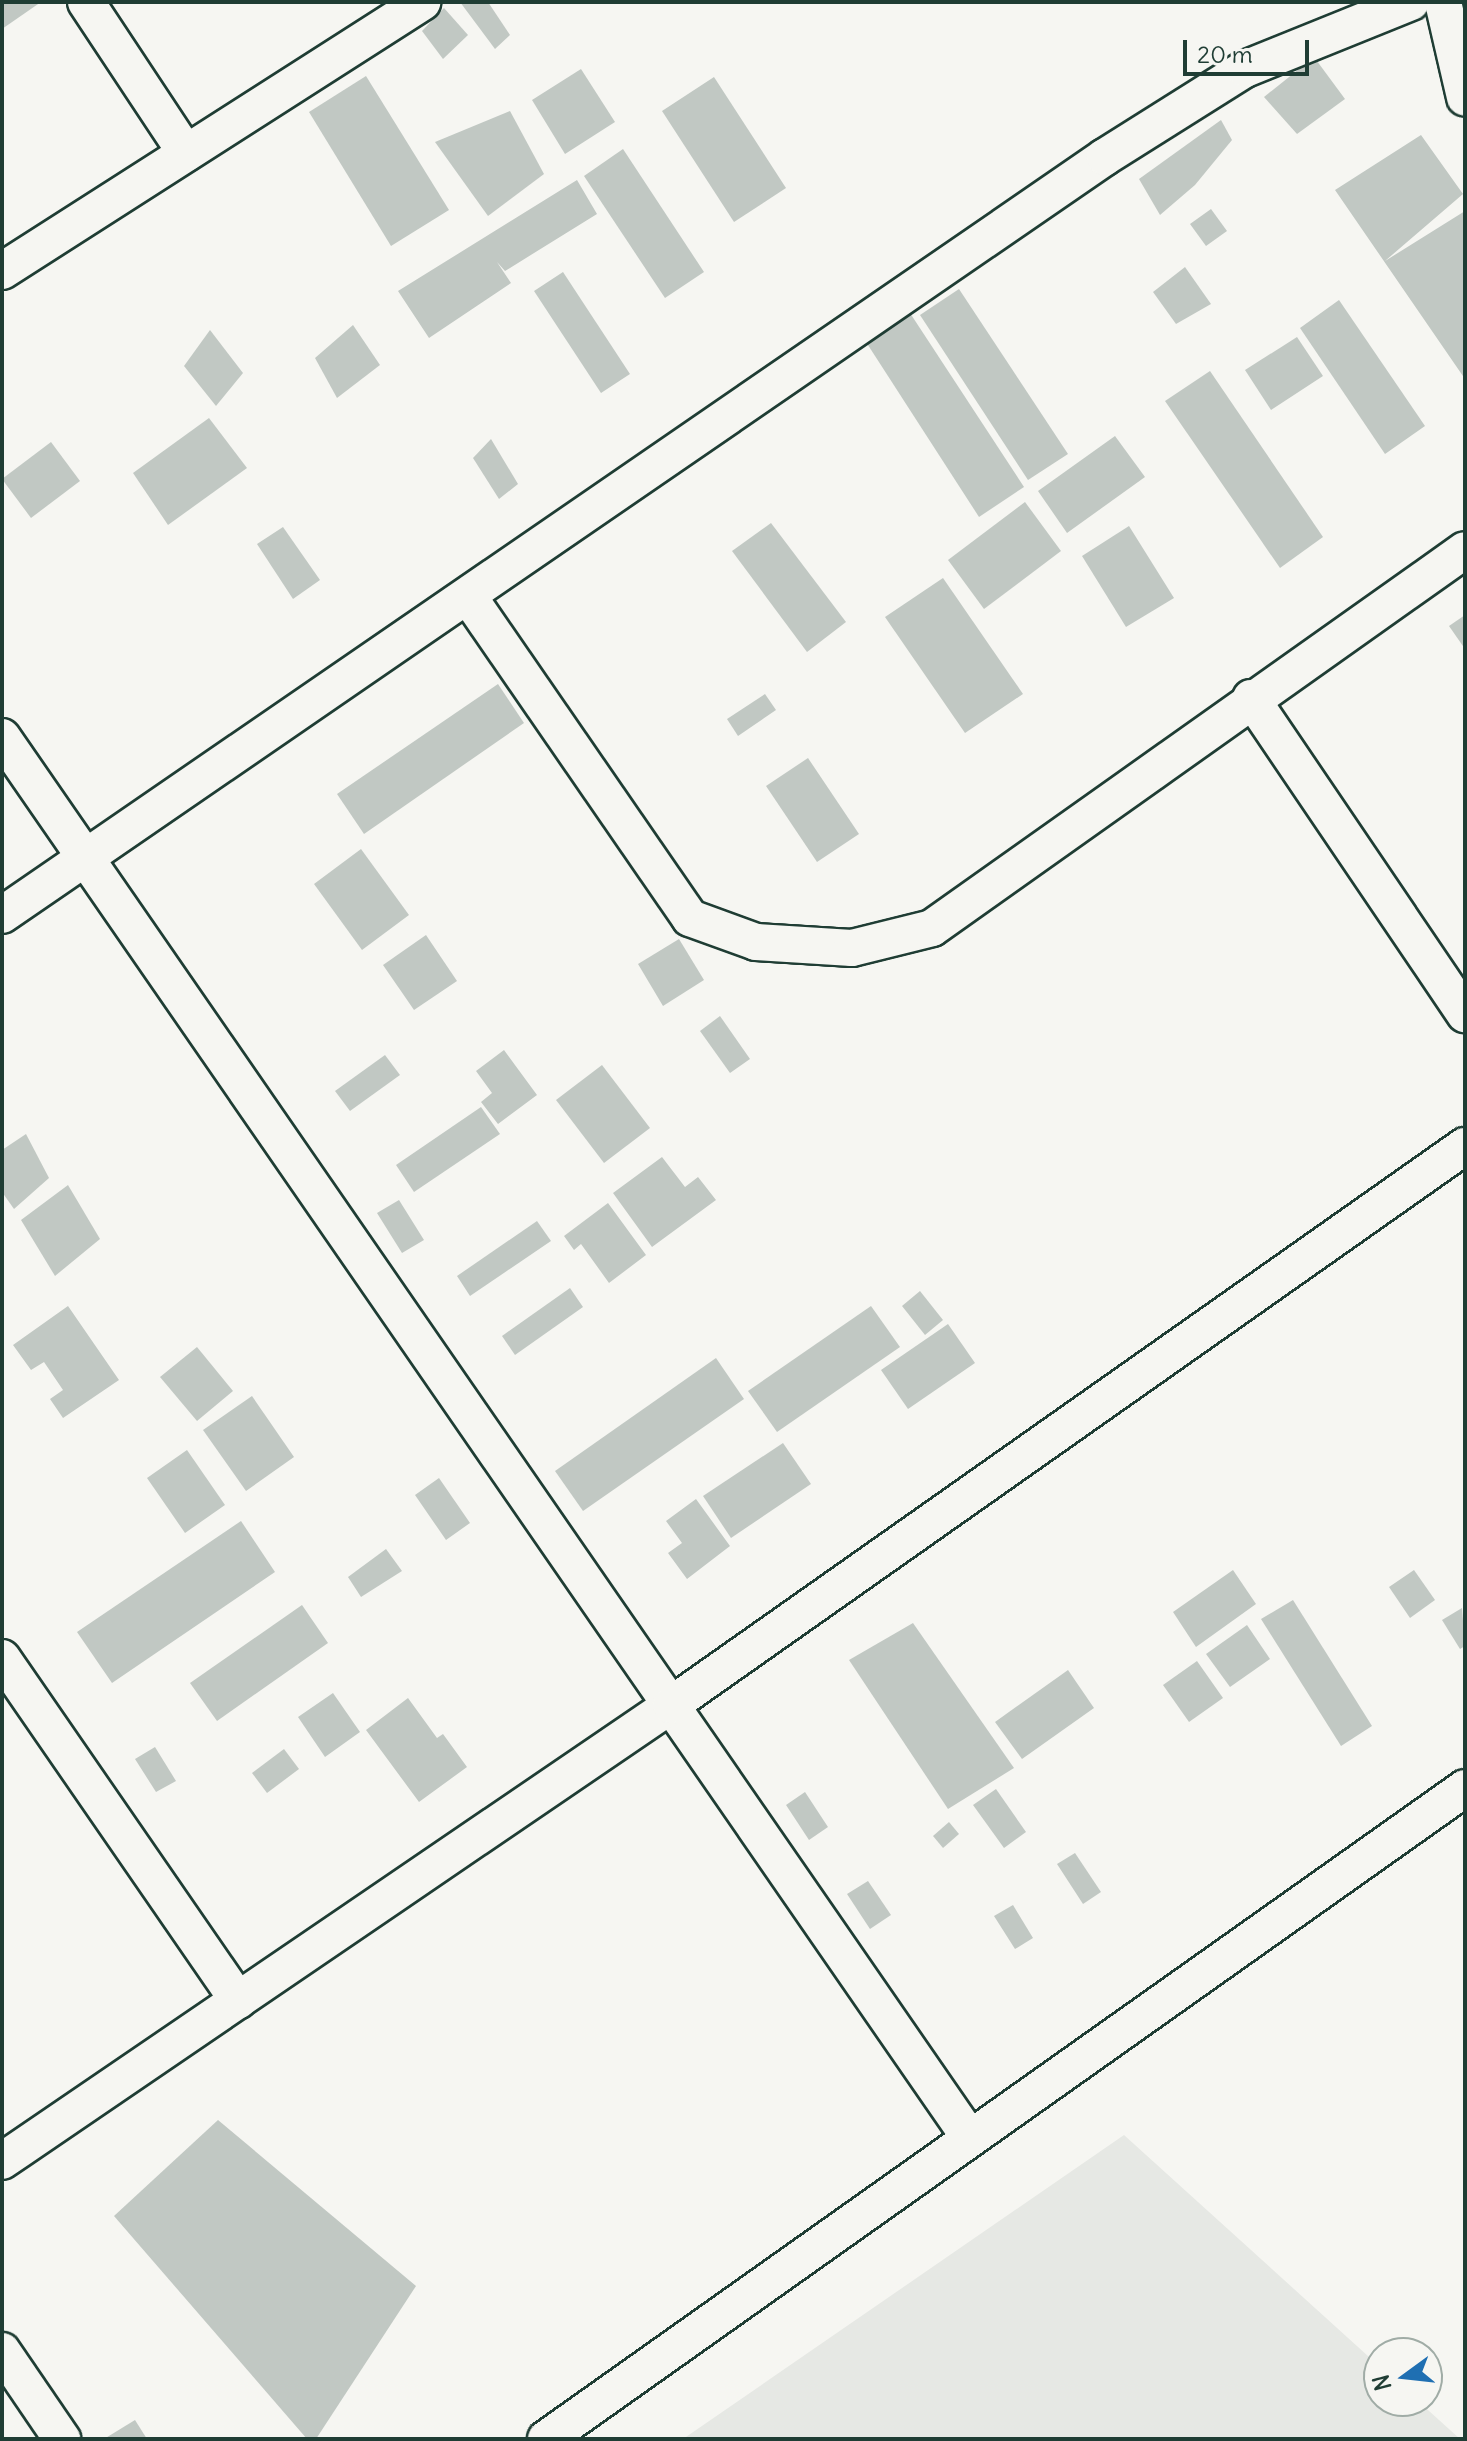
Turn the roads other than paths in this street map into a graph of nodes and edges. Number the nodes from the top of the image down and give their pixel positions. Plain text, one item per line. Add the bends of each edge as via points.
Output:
1 (86, 2) edge
2 (422, 2) edge
3 (1411, 2) edge
4 (1443, 2) edge
5 (1465, 97) edge
6 (186, 153) junction
7 (2, 271) edge
8 (1465, 550) edge
9 (468, 596) junction
10 (1251, 698) junction
11 (2, 737) edge
12 (85, 858) junction
13 (2, 915) edge
14 (1465, 1014) edge
15 (1465, 1146) edge
16 (2, 1658) edge
17 (671, 1705) junction
18 (1465, 1788) edge
19 (238, 2000) junction
20 (970, 2138) junction
21 (2, 2161) edge
22 (2, 2351) edge
23 (62, 2439) edge
24 (546, 2439) edge

1 - 6 street
2 - 6 street
3 - 9 street via 1245,69 1105,157
4 - 5 street
6 - 7 street
8 - 10 street
9 - 10 street via 690,918 756,942 852,948 932,928
9 - 12 street
10 - 14 street
11 - 12 street
12 - 13 street
12 - 17 street
15 - 17 street
16 - 19 street
17 - 19 street
17 - 20 street
18 - 20 street
19 - 21 street
20 - 24 street
22 - 23 street

